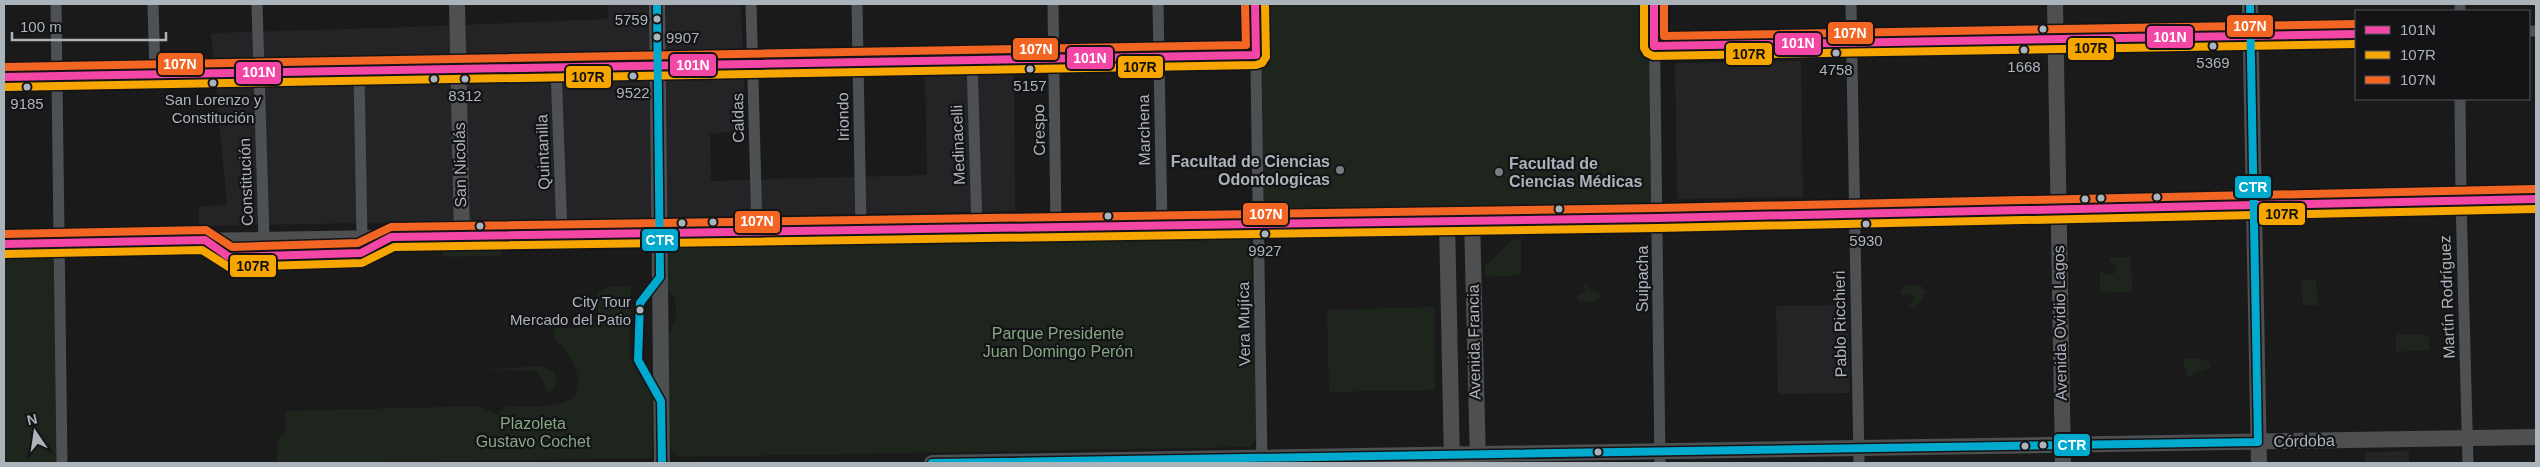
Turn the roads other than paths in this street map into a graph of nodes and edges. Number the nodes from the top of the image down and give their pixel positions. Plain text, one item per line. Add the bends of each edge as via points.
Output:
1 (56, 4) edge
2 (153, 4) edge
3 (257, 4) edge
4 (457, 4) edge
5 (657, 4) edge
6 (751, 4) edge
7 (856, 4) edge
8 (1053, 4) edge
9 (1158, 4) edge
10 (1255, 4) edge
11 (1654, 4) edge
12 (1851, 4) edge
13 (2055, 4) edge
14 (2250, 4) edge
15 (2355, 34) edge
16 (2251, 35) junction
17 (2056, 39) junction
18 (1852, 42) junction
19 (1654, 46) junction
20 (1256, 55) junction
21 (1159, 57) junction
22 (1054, 59) junction
23 (972, 61) junction
24 (858, 63) junction
25 (752, 65) junction
26 (658, 67) junction
27 (556, 68) junction
28 (458, 69) junction
29 (359, 70) junction
30 (260, 72) junction
31 (155, 74) junction
32 (57, 76) junction
33 (4, 77) edge
34 (2460, 100) edge
35 (2536, 199) edge
36 (2461, 200) junction
37 (2256, 204) junction
38 (2058, 209) junction
39 (1854, 213) junction
40 (1658, 218) junction
41 (1472, 220) junction
42 (1446, 221) junction
43 (1258, 223) junction
44 (1162, 225) junction
45 (1056, 226) junction
46 (977, 228) junction
47 (862, 230) junction
48 (757, 231) junction
49 (659, 233) junction
50 (562, 234) junction
51 (462, 236) junction
52 (362, 238) junction
53 (264, 239) junction
54 (60, 243) junction
55 (4, 244) edge
56 (2536, 437) edge
57 (2468, 438) junction
58 (2258, 442) junction
59 (2062, 445) junction
60 (1859, 456) edge
61 (1659, 458) edge
62 (1452, 459) edge
63 (1477, 459) edge
64 (1262, 461) edge
65 (1071, 462) edge
66 (62, 463) edge
67 (662, 463) edge
68 (932, 463) edge
69 (2063, 463) edge
70 (2259, 463) edge
71 (2468, 463) edge

1 - 32 street
2 - 31 street
3 - 30 street, Constitución
4 - 28 main road, San Nicolás
5 - 26 main road
6 - 25 street, Caldas
7 - 24 street, Iriondo
8 - 22 street, Crespo
9 - 21 street, Marchena
10 - 20 street, Vera Mujíca
11 - 19 street, Suipacha
12 - 18 street, Pablo Ricchieri
13 - 17 main road, Avenida Ovidio Lagos
14 - 16 main road
15 - 16 street
16 - 17 street
16 - 37 main road
17 - 18 street
17 - 38 main road, Avenida Ovidio Lagos
18 - 19 street
18 - 39 street, Pablo Ricchieri
19 - 40 street, Suipacha
20 - 21 street
20 - 43 street, Vera Mujíca
21 - 22 street
21 - 44 street, Marchena
22 - 23 street
22 - 45 street, Crespo
23 - 24 street
23 - 46 street, Medinacelli
24 - 25 street
24 - 47 street, Iriondo
25 - 26 street
25 - 48 street, Caldas
26 - 27 street
26 - 49 main road
27 - 28 street
27 - 50 street, Quintanilla
28 - 29 street
28 - 51 main road, San Nicolás
29 - 30 street
29 - 52 street
30 - 31 street
30 - 53 street, Constitución
31 - 32 street
32 - 33 street
32 - 54 street
34 - 36 street, Martín Rodríguez
35 - 36 main road
36 - 37 main road
36 - 57 street, Martín Rodríguez
37 - 38 main road
37 - 58 main road
38 - 39 main road
38 - 59 main road, Avenida Ovidio Lagos
39 - 40 main road
39 - 60 street, Pablo Ricchieri
40 - 41 main road
40 - 61 street, Suipacha
41 - 42 main road
41 - 63 main road, Avenida Francia
42 - 43 main road
42 - 62 main road, Avenida Francia
43 - 44 main road
43 - 64 street, Vera Mujíca
44 - 45 main road
45 - 46 main road
46 - 47 main road
47 - 48 main road
48 - 49 main road
49 - 50 main road
49 - 67 main road
50 - 51 main road
51 - 52 main road
52 - 53 main road
53 - 54 main road
54 - 55 main road
54 - 66 street
56 - 57 main road, Córdoba
57 - 58 main road, Córdoba
57 - 71 street, Martín Rodríguez
58 - 59 main road, Córdoba
58 - 70 main road
59 - 60 main road, Córdoba
59 - 69 main road, Avenida Ovidio Lagos
60 - 61 main road, Córdoba
61 - 63 main road, Córdoba
62 - 63 main road, Córdoba
62 - 64 main road, Córdoba
64 - 65 main road, Córdoba
65 - 68 main road, Córdoba

